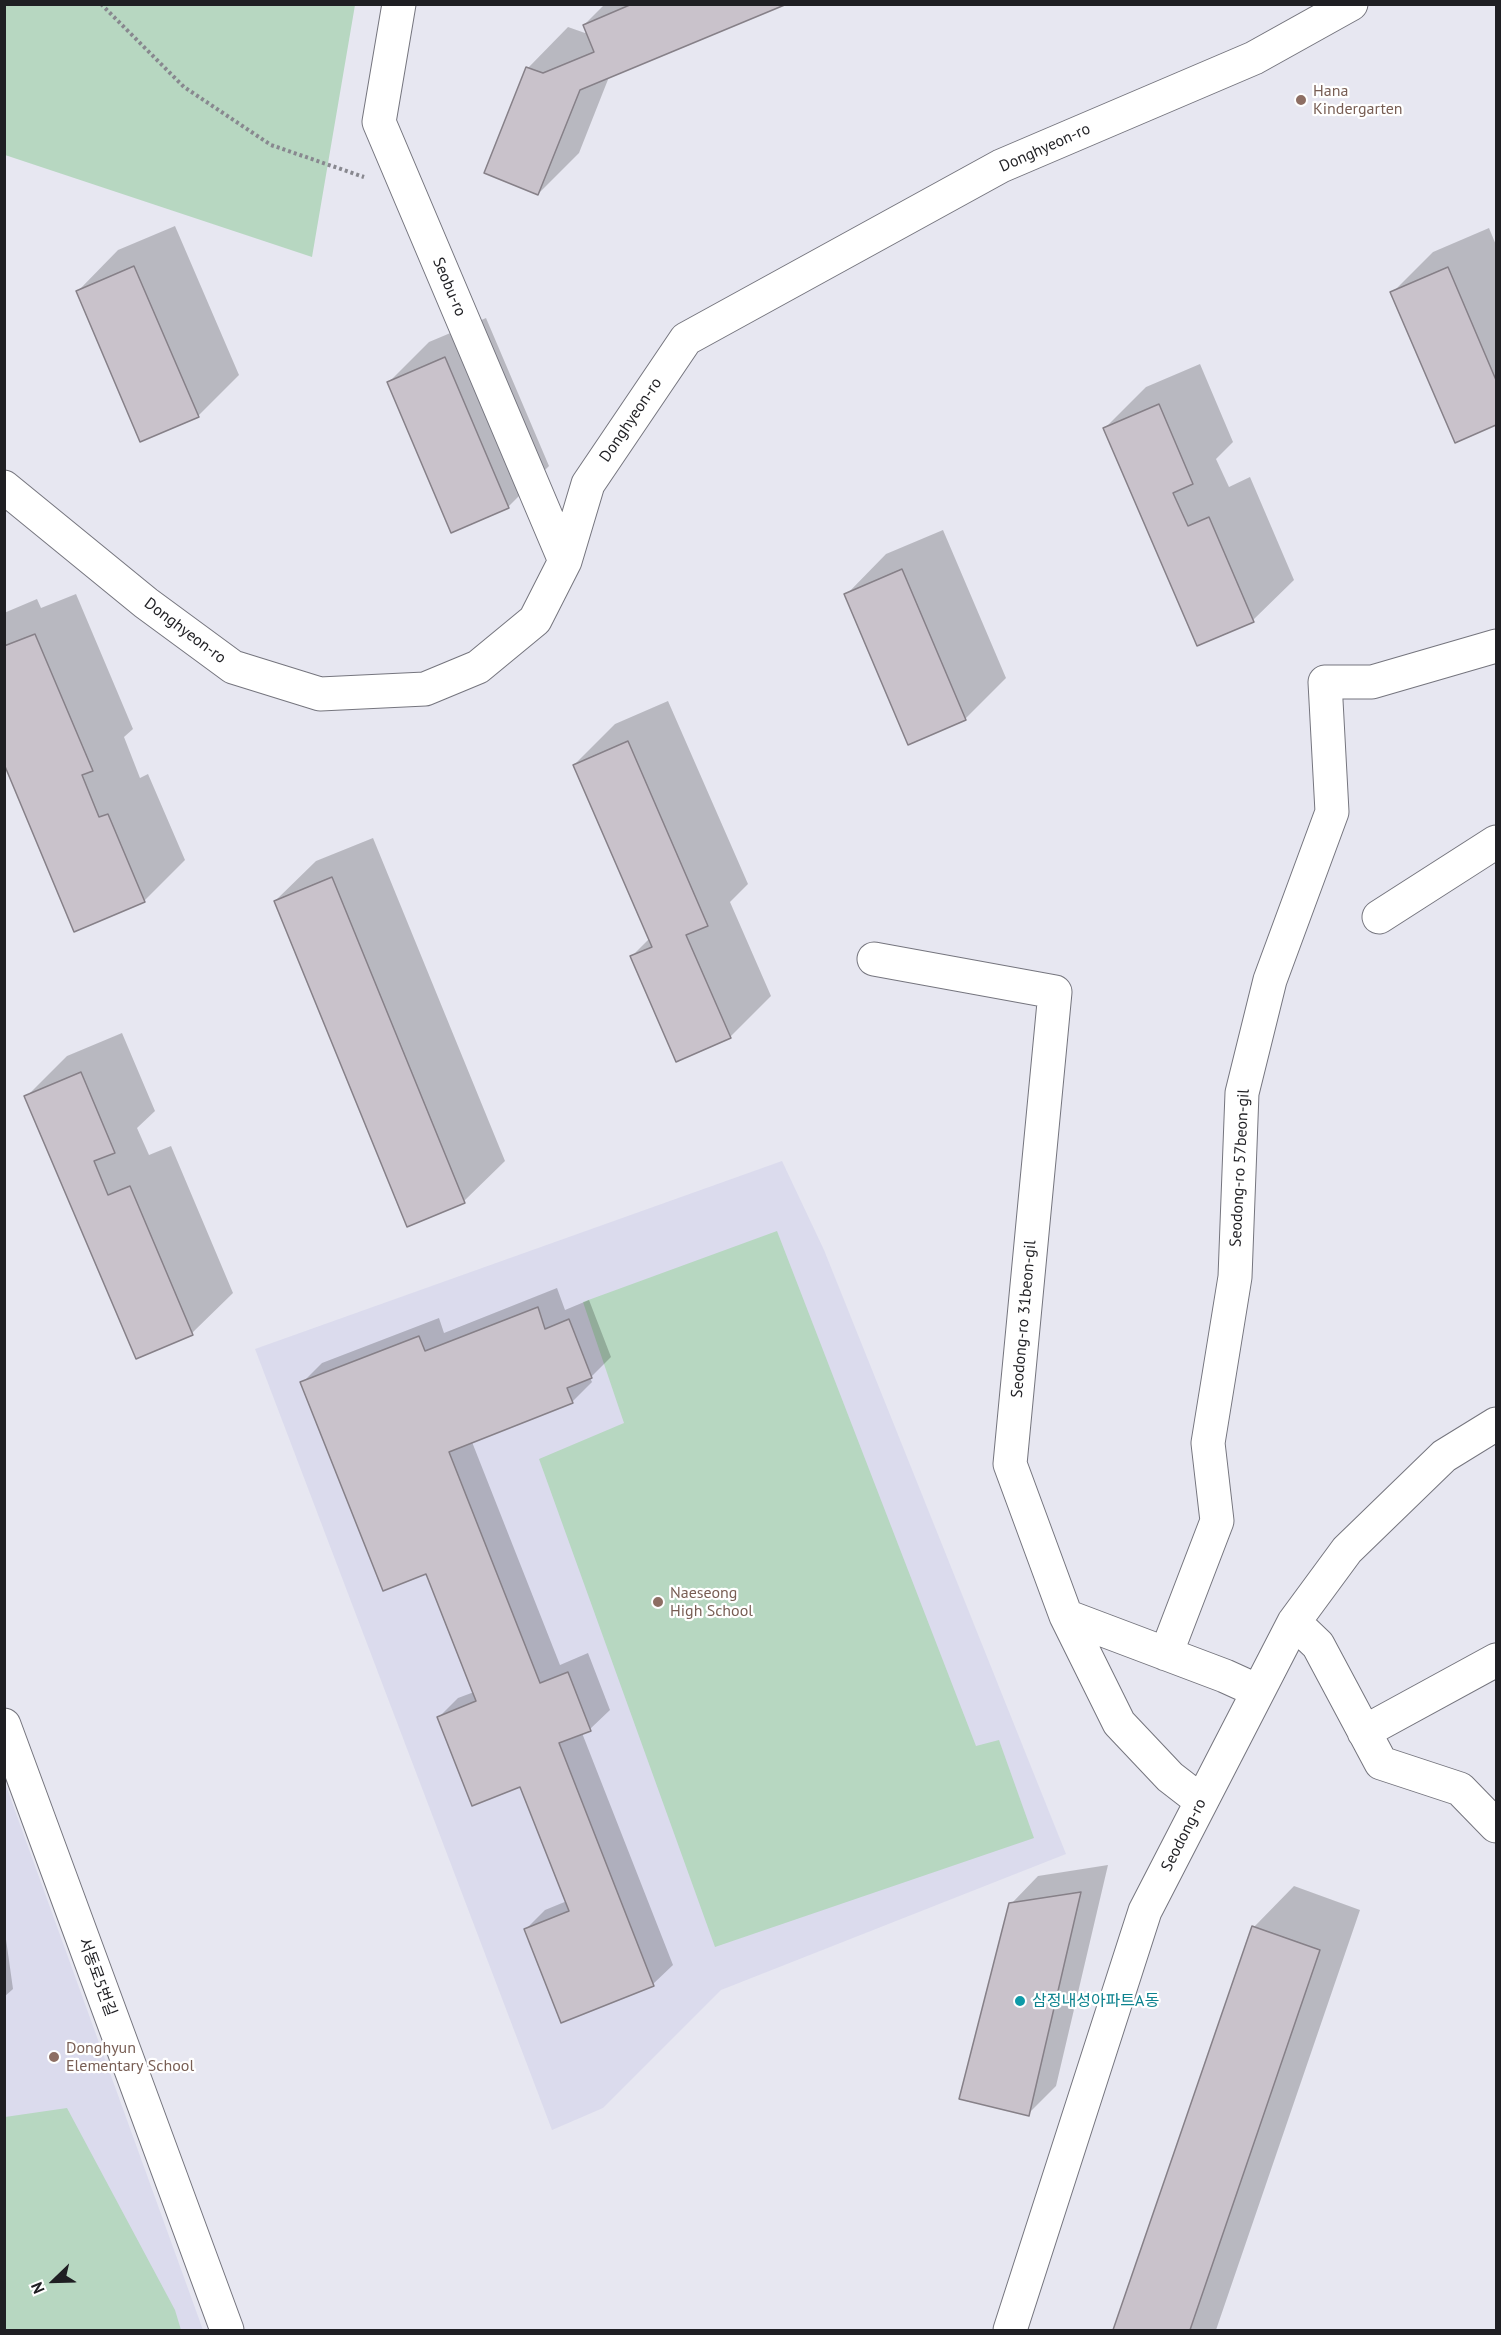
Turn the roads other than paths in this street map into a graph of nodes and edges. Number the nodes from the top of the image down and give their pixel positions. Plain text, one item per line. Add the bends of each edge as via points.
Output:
1 (399, 4) edge
2 (1351, 4) edge
3 (4, 487) edge
4 (565, 561) junction
5 (1497, 646) edge
6 (1497, 842) edge
7 (1379, 917) dead end
8 (874, 959) dead end
9 (1497, 1424) edge
10 (1066, 1616) junction
11 (1294, 1622) junction
12 (1166, 1654) junction
13 (1497, 1660) edge
14 (1258, 1691) junction
15 (4, 1725) edge
16 (1364, 1732) junction
17 (1201, 1801) junction
18 (1497, 1827) edge
19 (227, 2331) edge
20 (1010, 2331) edge

1 - 4 street, Seobu-ro via 379,122
2 - 4 street, Donghyeon-ro via 1254,58 1001,166 686,339 588,484
3 - 4 street, Donghyeon-ro via 146,603 233,667 320,694 425,689 478,667 535,620
5 - 12 street, Seodong-ro 57beon-gil via 1372,682 1325,682 1332,812 1270,980 1242,1093 1235,1277 1208,1443 1217,1521
6 - 7 street
8 - 10 street, Seodong-ro 31beon-gil via 1055,992 1010,1464
9 - 11 street, Seodong-ro via 1444,1456 1347,1550
10 - 12 street
10 - 17 street via 1119,1723 1170,1777
11 - 14 street, Seodong-ro
11 - 16 street via 1318,1645
12 - 14 street
13 - 16 street
14 - 17 street, Seodong-ro
15 - 19 street, 서동로5번길
16 - 18 street via 1381,1763 1460,1789
17 - 20 street, Seodong-ro via 1145,1911

